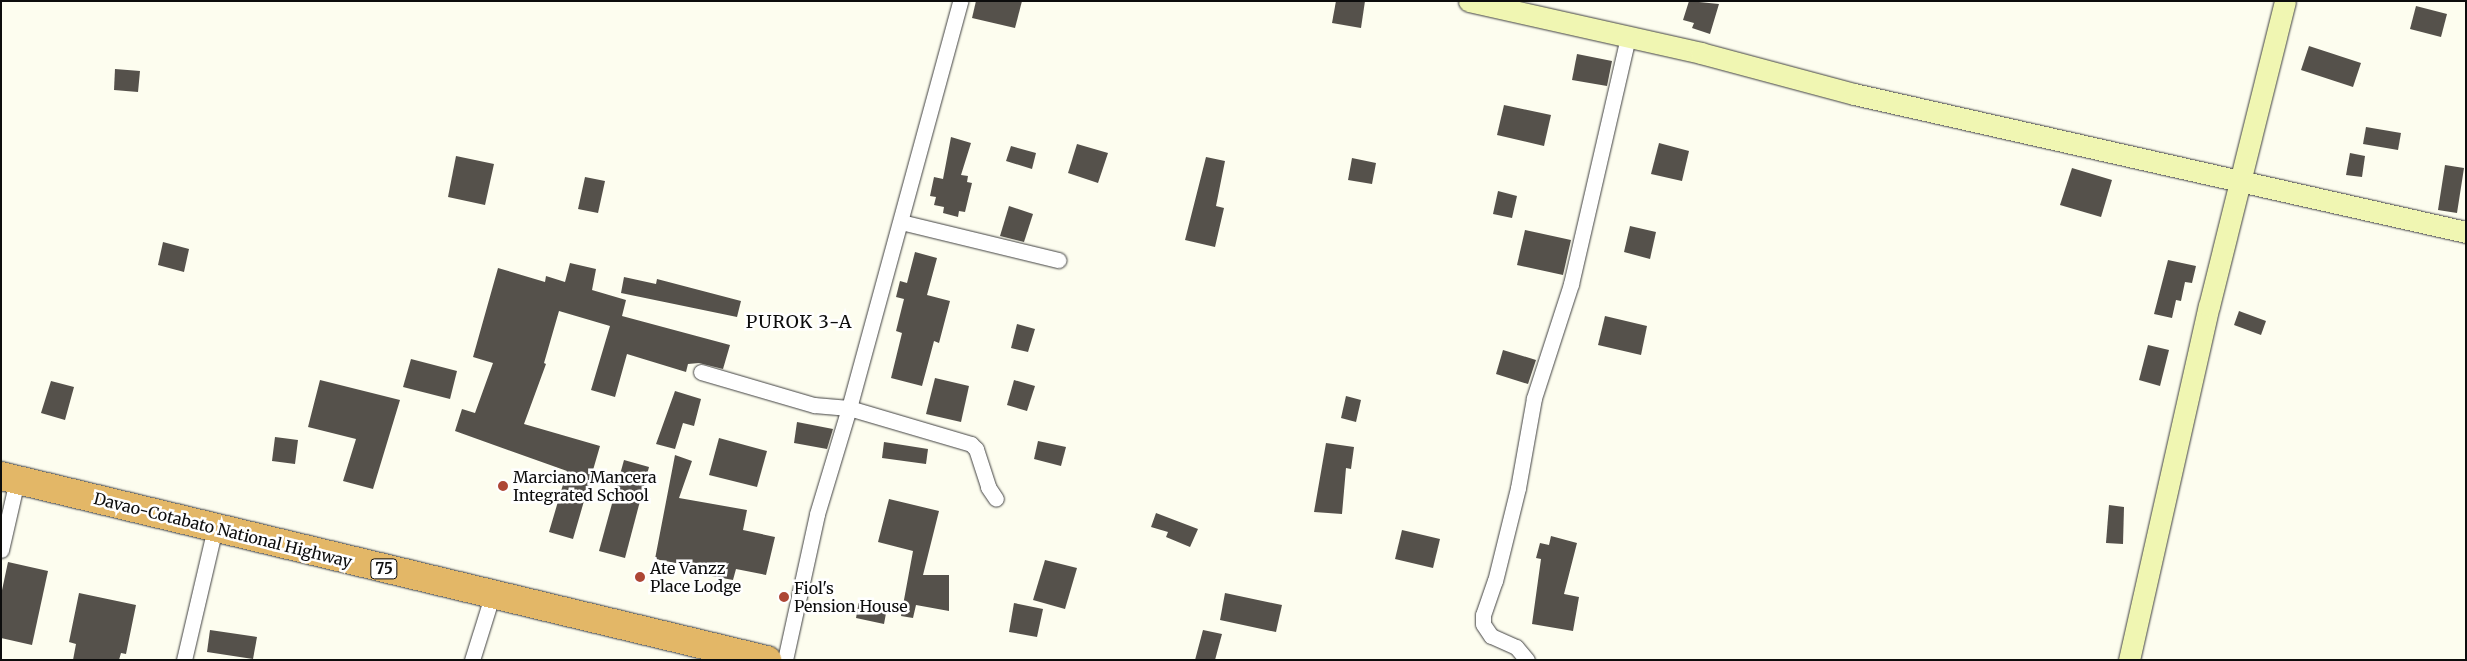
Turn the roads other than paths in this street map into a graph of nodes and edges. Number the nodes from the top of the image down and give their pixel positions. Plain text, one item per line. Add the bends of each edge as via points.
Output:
1 (960, 1) edge
2 (1469, 1) edge
3 (2285, 1) edge
4 (1628, 37) junction
5 (2240, 179) junction
6 (901, 222) junction
7 (2466, 232) edge
8 (1058, 260) dead end
9 (701, 372) dead end
10 (849, 408) junction
11 (9, 478) edge
12 (996, 499) dead end
13 (215, 528) junction
14 (1, 550) edge
15 (492, 596) junction
16 (184, 660) edge
17 (472, 660) edge
18 (767, 660) edge
19 (785, 660) edge
20 (1527, 660) edge
21 (2129, 660) edge

1 - 6 street
2 - 4 street
3 - 5 street
4 - 5 street via 1854,94
4 - 20 street via 1572,284 1534,398 1520,480 1495,581 1483,615 1483,624 1491,636 1516,647
5 - 7 street
5 - 21 street
6 - 8 street
6 - 10 street
9 - 10 street via 814,405
10 - 12 street via 971,444 976,448 988,487
10 - 19 street via 817,514
11 - 13 highway, Davao-Cotabato National Highway / 75
11 - 14 street
13 - 15 highway, Davao-Cotabato National Highway / 75
13 - 16 street
15 - 17 street
15 - 18 highway, Davao-Cotabato National Highway / 75

